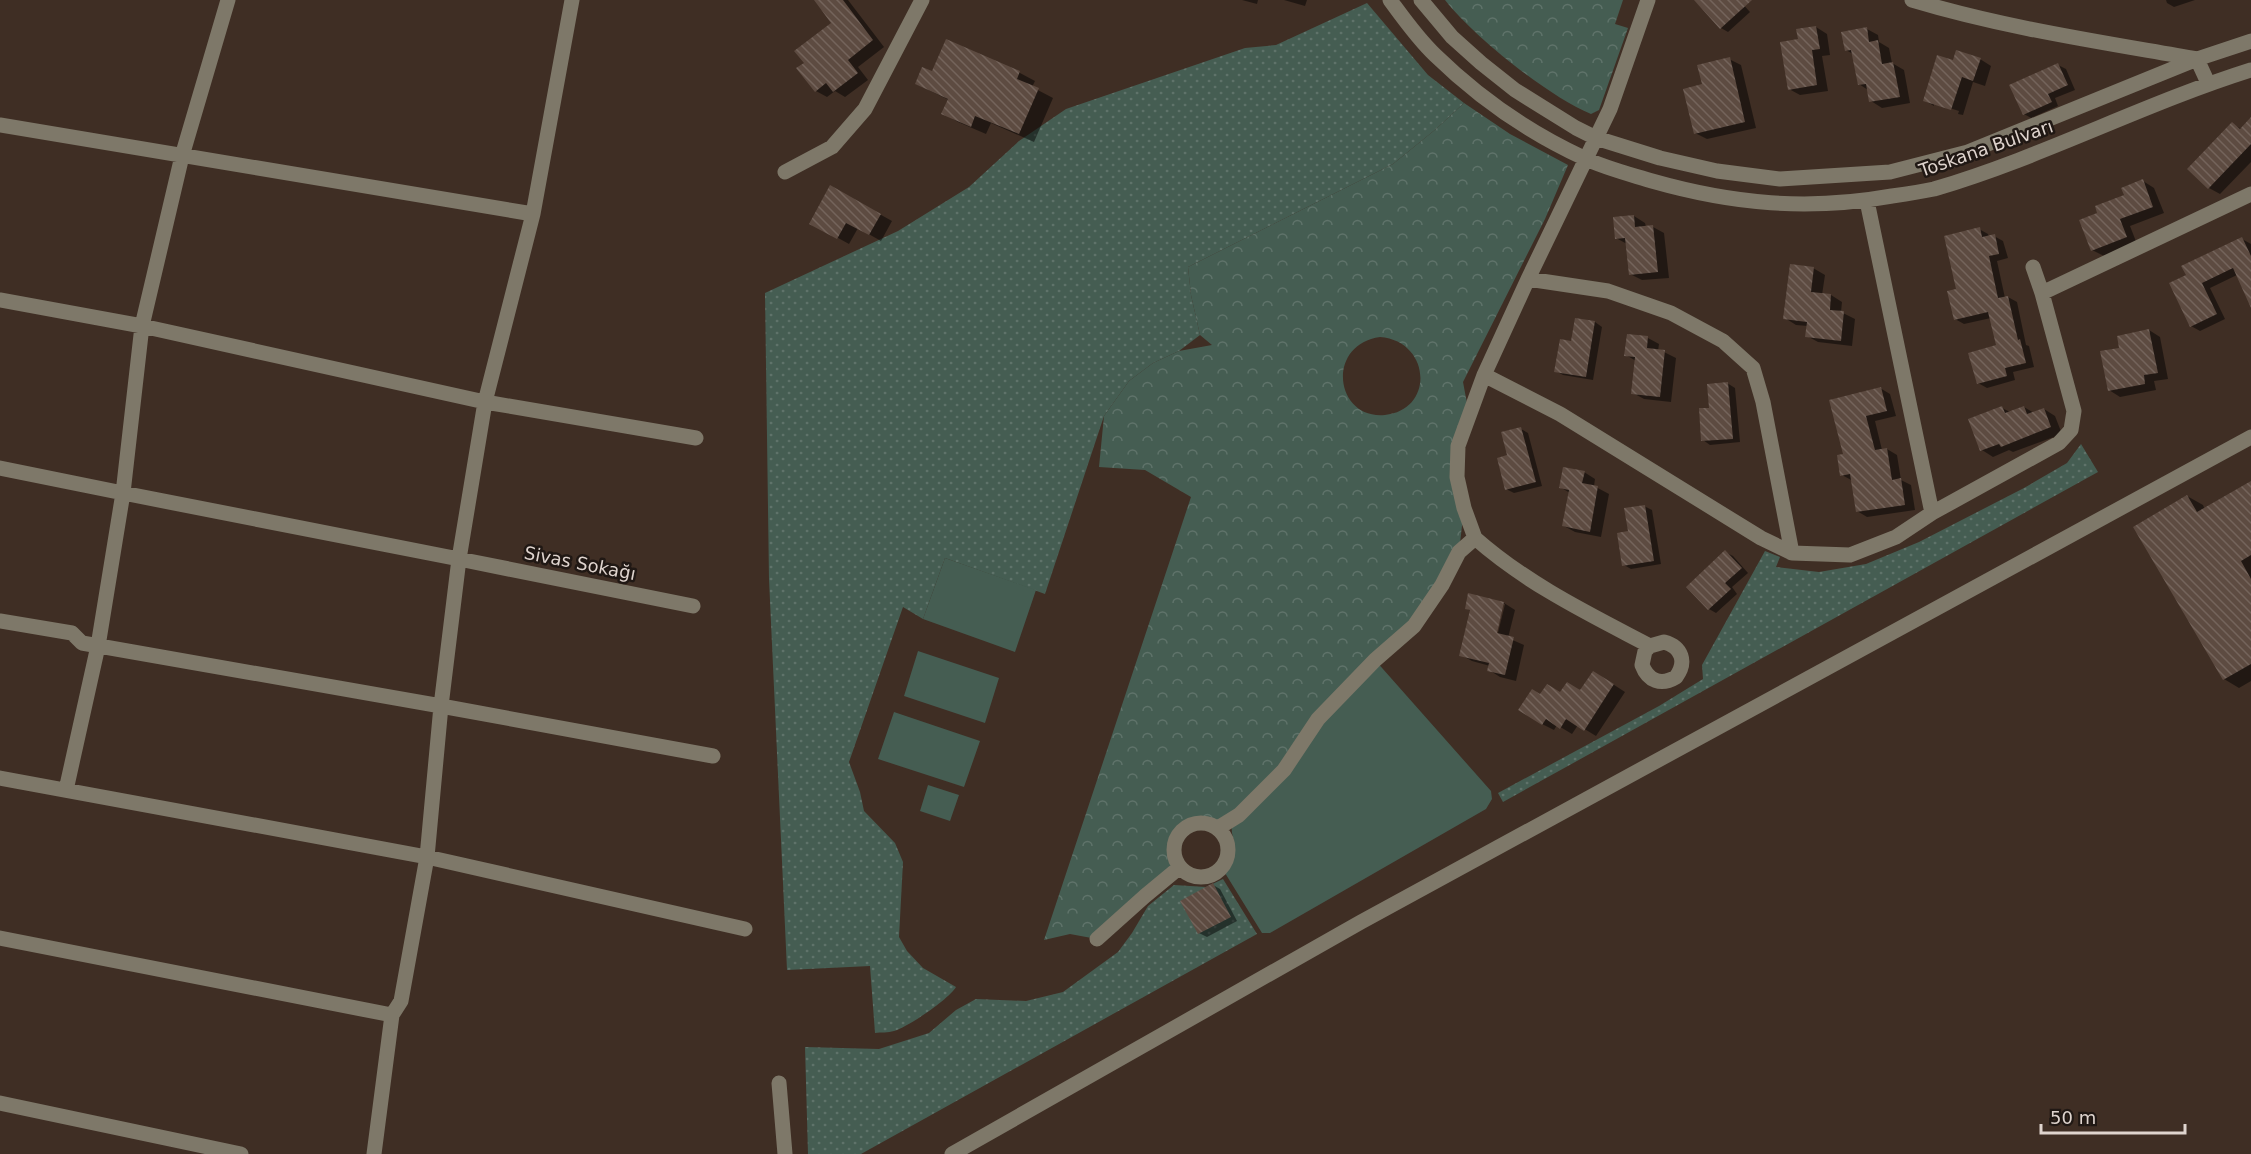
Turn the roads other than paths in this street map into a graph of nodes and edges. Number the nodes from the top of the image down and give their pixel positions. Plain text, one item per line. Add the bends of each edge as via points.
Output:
1 (228, 0) edge
2 (572, 0) edge
3 (922, 0) edge
4 (1390, 0) edge
5 (1421, 0) edge
6 (1648, 0) edge
7 (1912, 0) edge
8 (2251, 41) edge
9 (2197, 59) junction
10 (2251, 70) edge
11 (2208, 83) junction
12 (0, 125) edge
13 (1596, 138) junction
14 (182, 156) junction
15 (1586, 159) junction
16 (785, 172) dead end
17 (2251, 194) edge
18 (1867, 201) junction
19 (533, 214) junction
20 (2033, 267) dead end
21 (1528, 279) junction
22 (2042, 293) junction
23 (0, 300) edge
24 (142, 326) junction
25 (1484, 375) junction
26 (485, 402) junction
27 (2251, 437) edge
28 (696, 438) dead end
29 (0, 468) edge
30 (123, 493) junction
31 (1932, 513) junction
32 (1475, 538) junction
33 (1792, 553) junction
34 (459, 559) junction
35 (693, 606) dead end
36 (0, 621) edge
37 (98, 646) junction
38 (1650, 646) dead end
39 (441, 706) junction
40 (713, 756) dead end
41 (0, 778) edge
42 (66, 790) junction
43 (1218, 828) junction
44 (428, 857) junction
45 (1180, 867) junction
46 (745, 928) dead end
47 (0, 938) edge
48 (1097, 939) dead end
49 (392, 1015) junction
50 (779, 1083) dead end
51 (0, 1103) edge
52 (241, 1154) edge
53 (374, 1154) edge
54 (784, 1154) edge
55 (952, 1154) edge

1 - 14 street
2 - 19 street
3 - 16 street via 865,109 832,147
4 - 15 street, Toskana Bulvarı via 1434,54 1467,84 1547,139
5 - 13 street, Toskana Bulvarı via 1452,37 1515,90
6 - 13 street via 1622,79
7 - 9 street via 2043,32
8 - 9 street, Toskana Bulvarı
9 - 11 street
9 - 13 street, Toskana Bulvarı via 1968,152 1890,172 1780,179 1706,169
10 - 11 street, Toskana Bulvarı
11 - 18 street, Toskana Bulvarı via 2010,164 1932,189
12 - 14 street
13 - 15 street
14 - 19 street
14 - 24 street
15 - 18 street, Toskana Bulvarı via 1696,193 1767,204
15 - 21 street
17 - 22 street
18 - 31 street
19 - 26 street
20 - 22 street
21 - 25 street
21 - 33 street via 1608,291 1671,313 1723,341 1753,368
22 - 31 street via 2074,411 2071,430 2059,443
23 - 24 street
24 - 26 street
24 - 30 street
25 - 32 street via 1458,446 1457,477
25 - 33 street via 1560,414 1761,538
26 - 28 street
26 - 34 street
27 - 55 street via 1361,922
29 - 30 street, Sivas Sokağı
30 - 34 street, Sivas Sokağı
30 - 37 street
31 - 33 street via 1896,537 1850,555
32 - 38 street via 1533,582
32 - 43 street via 1459,552 1414,626 1318,719 1284,770 1239,815
34 - 35 street, Sivas Sokağı
34 - 39 street
36 - 37 street via 72,633 82,643
37 - 39 street
37 - 42 street
39 - 40 street
39 - 44 street
41 - 42 street
42 - 44 street
43 - 45 street via 1201,822 1184,828 1174,851
43 - 45 street via 1228,844 1226,862 1220,870 1204,877
44 - 46 street
44 - 49 street via 401,1001
45 - 48 street
47 - 49 street
49 - 53 street
50 - 54 street
51 - 52 street

